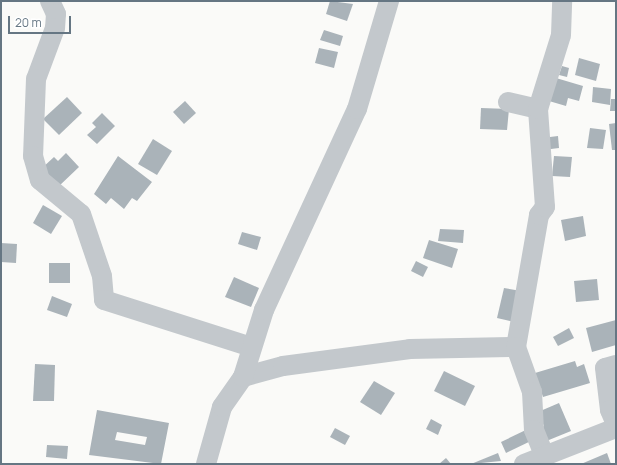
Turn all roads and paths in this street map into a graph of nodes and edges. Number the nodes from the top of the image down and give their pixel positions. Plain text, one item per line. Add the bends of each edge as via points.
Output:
1 (50, 1) edge
2 (389, 1) edge
3 (562, 1) edge
4 (508, 102) dead end
5 (538, 109) junction
6 (251, 347) junction
7 (516, 347) junction
8 (616, 365) edge
9 (243, 377) junction
10 (616, 424) edge
11 (616, 428) edge
12 (544, 455) junction
13 (206, 464) edge
14 (524, 464) edge

1 - 6 street via 56,14 55,28 36,79 33,156 40,180 81,214 102,276 104,300
2 - 6 street via 357,109
3 - 5 street via 561,35
4 - 5 street
5 - 7 street via 545,207 539,215
6 - 9 street
7 - 9 street via 410,349 283,366
7 - 12 street via 532,392 534,430
8 - 10 street via 606,368 610,410
9 - 13 street via 222,407
11 - 12 street
12 - 14 street

